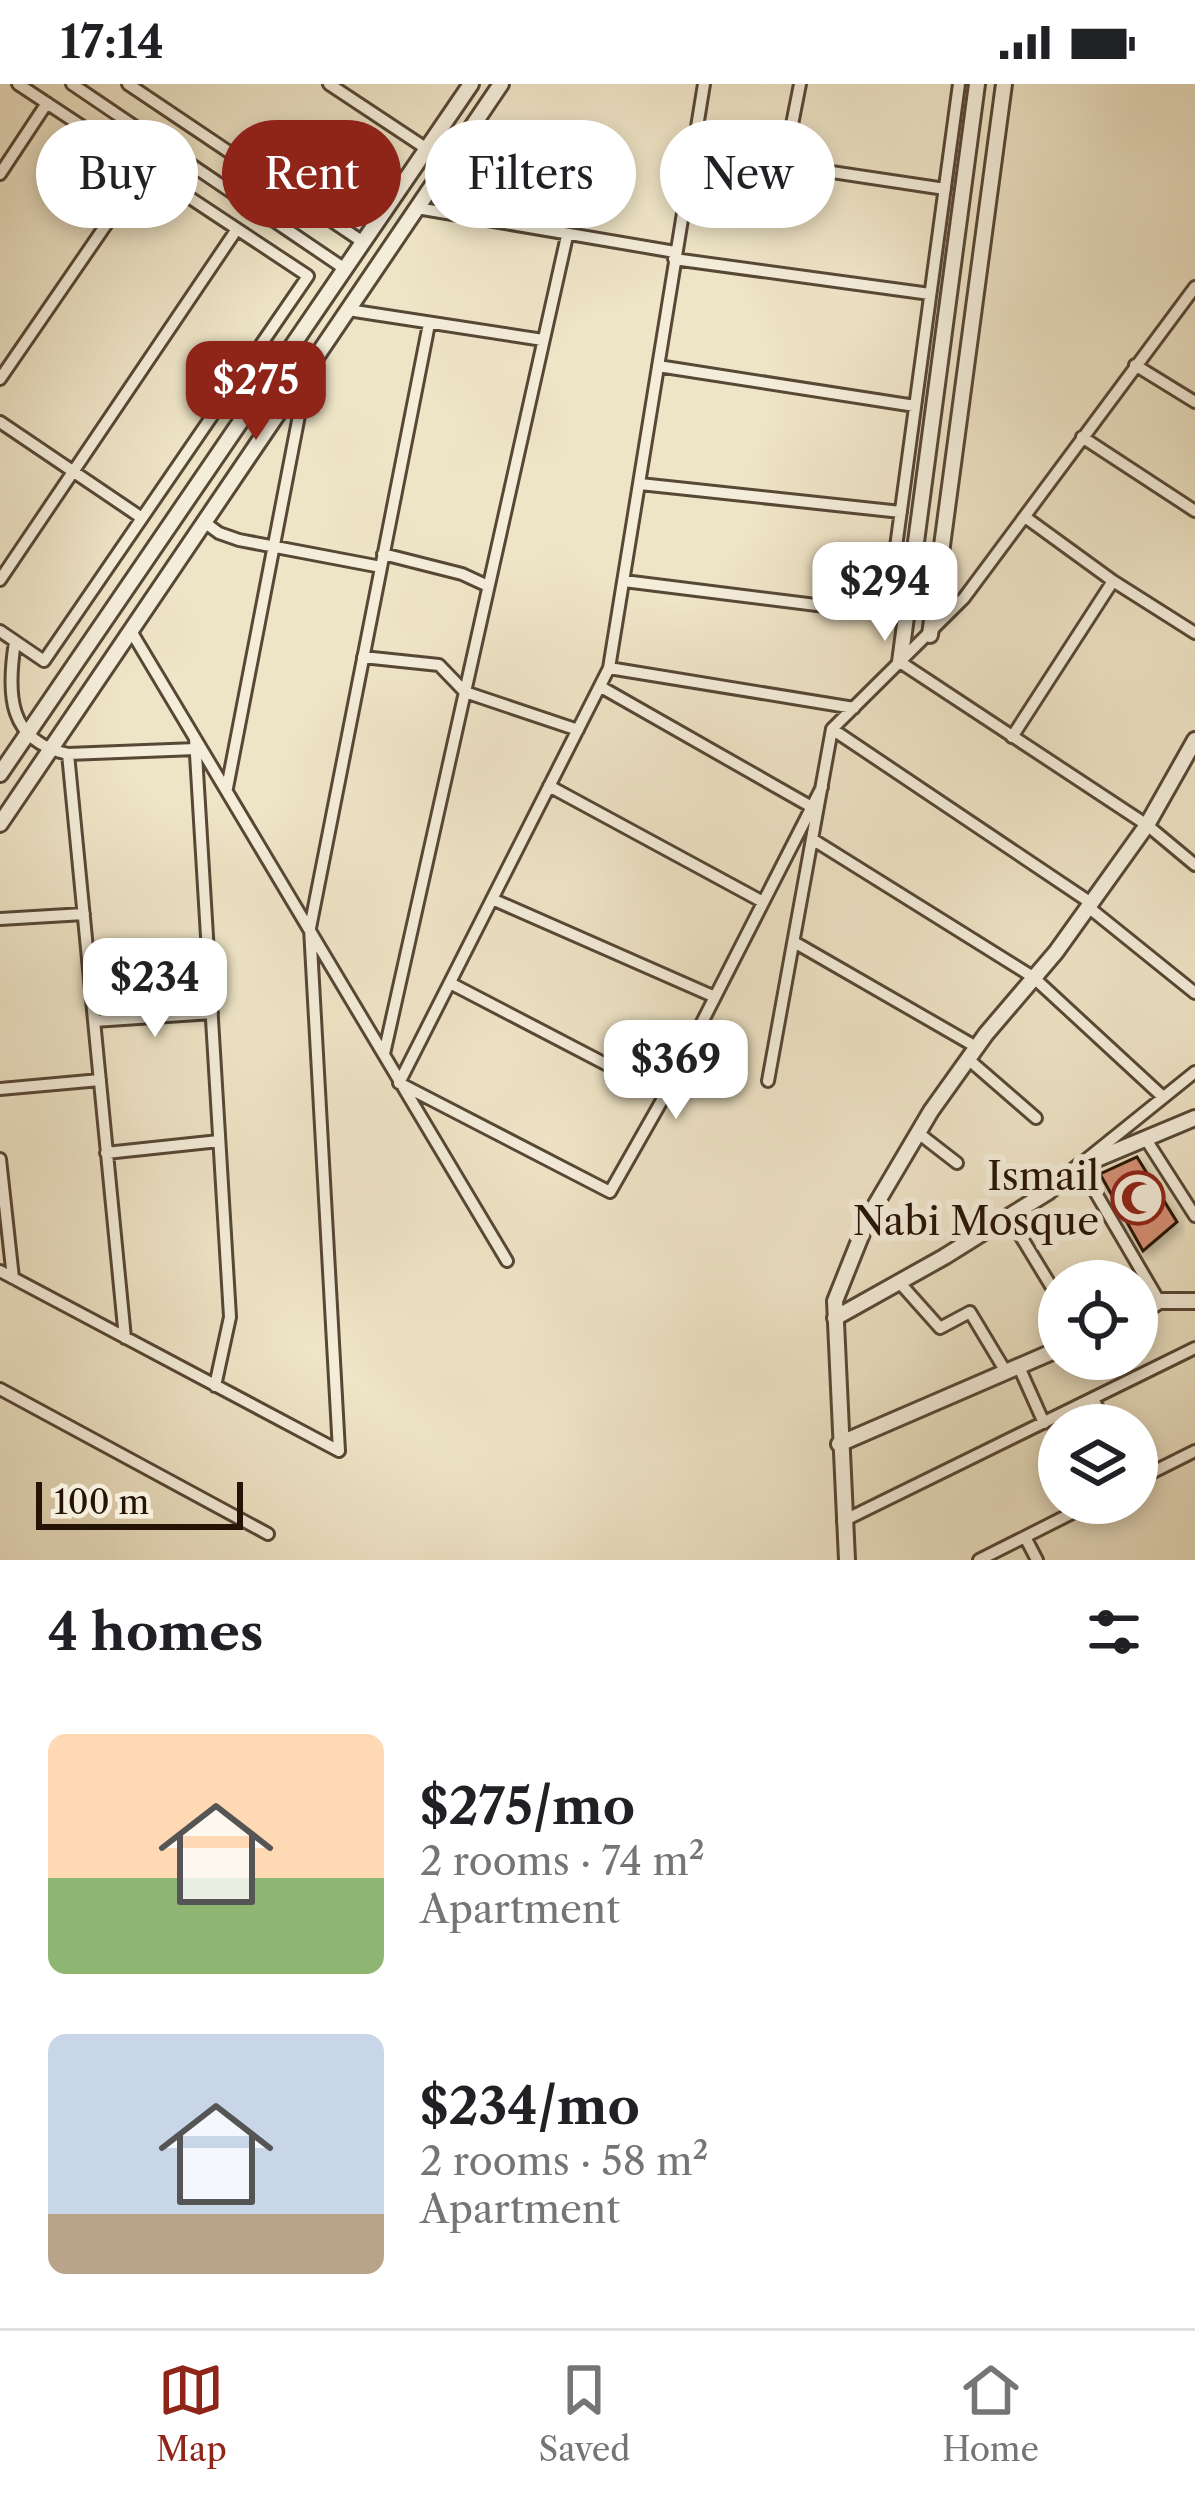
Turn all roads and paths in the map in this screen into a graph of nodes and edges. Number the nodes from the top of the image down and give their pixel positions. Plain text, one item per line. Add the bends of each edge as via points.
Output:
1 (18, 84) edge
2 (72, 84) edge
3 (128, 84) edge
4 (329, 84) edge
5 (470, 84) edge
6 (501, 84) edge
7 (704, 84) edge
8 (800, 84) edge
9 (959, 84) edge
10 (976, 84) edge
11 (1004, 84) edge
12 (47, 103) junction
13 (73, 120) edge
14 (446, 120) edge
15 (698, 120) edge
16 (793, 120) edge
17 (425, 148) edge
18 (425, 152) edge
19 (835, 173) edge
20 (0, 174) edge
21 (945, 189) junction
22 (198, 204) edge
23 (417, 208) junction
24 (104, 228) edge
25 (679, 228) edge
26 (237, 230) junction
27 (567, 236) junction
28 (364, 242) junction
29 (675, 255) junction
30 (345, 268) junction
31 (1194, 289) edge
32 (930, 294) junction
33 (348, 310) junction
34 (429, 324) junction
35 (544, 340) junction
36 (1136, 365) junction
37 (658, 367) junction
38 (308, 370) junction
39 (0, 379) edge
40 (1195, 402) edge
41 (915, 406) junction
42 (1, 426) edge
43 (1082, 437) junction
44 (74, 472) junction
45 (640, 484) junction
46 (1195, 511) edge
47 (901, 512) junction
48 (1025, 517) junction
49 (142, 518) junction
50 (204, 522) junction
51 (274, 544) junction
52 (382, 561) junction
53 (0, 580) edge
54 (624, 581) junction
55 (1113, 581) junction
56 (488, 586) junction
57 (887, 614) junction
58 (905, 616) junction
59 (0, 631) edge
60 (130, 631) junction
61 (1195, 633) edge
62 (930, 635) junction
63 (15, 642) junction
64 (363, 657) junction
65 (900, 662) junction
66 (609, 668) junction
67 (601, 687) junction
68 (465, 692) junction
69 (854, 708) junction
70 (832, 729) junction
71 (578, 730) junction
72 (28, 734) junction
73 (195, 734) junction
74 (1012, 737) junction
75 (196, 749) junction
76 (50, 750) junction
77 (1193, 750) edge
78 (68, 754) junction
79 (0, 774) edge
80 (549, 786) junction
81 (227, 788) junction
82 (815, 808) junction
83 (0, 824) edge
84 (1147, 825) junction
85 (812, 839) junction
86 (1195, 865) edge
87 (492, 899) junction
88 (763, 902) junction
89 (1089, 905) junction
90 (84, 914) junction
91 (0, 920) edge
92 (310, 928) junction
93 (794, 942) junction
94 (1033, 977) junction
95 (450, 983) junction
96 (1195, 993) edge
97 (715, 997) junction
98 (212, 1012) junction
99 (94, 1021) junction
100 (973, 1053) junction
101 (384, 1054) junction
102 (1195, 1072) edge
103 (100, 1080) junction
104 (769, 1081) dead end
105 (399, 1084) junction
106 (0, 1090) edge
107 (664, 1095) junction
108 (1163, 1097) junction
109 (1036, 1118) dead end
110 (1195, 1118) edge
111 (917, 1132) junction
112 (219, 1141) junction
113 (1147, 1141) junction
114 (106, 1153) junction
115 (0, 1159) edge
116 (957, 1163) dead end
117 (1075, 1169) junction
118 (1009, 1216) junction
119 (1195, 1216) edge
120 (507, 1261) dead end
121 (1038, 1264) edge
122 (0, 1271) edge
123 (13, 1278) junction
124 (899, 1282) junction
125 (1195, 1300) edge
126 (1160, 1301) joint
127 (835, 1318) junction
128 (125, 1338) junction
129 (1195, 1348) edge
130 (1038, 1358) edge
131 (1013, 1369) junction
132 (215, 1386) junction
133 (0, 1390) edge
134 (1094, 1399) junction
135 (1083, 1404) edge
136 (1096, 1404) edge
137 (1038, 1414) edge
138 (1038, 1425) edge
139 (839, 1444) junction
140 (1195, 1451) edge
141 (1158, 1470) edge
142 (843, 1521) junction
143 (1050, 1524) edge
144 (268, 1534) dead end
145 (1024, 1537) junction
146 (847, 1560) edge
147 (979, 1560) edge
148 (1037, 1560) edge

1 - 12 street
2 - 30 street
3 - 28 street
4 - 17 street
5 - 14 street
6 - 23 street
7 - 15 street
8 - 16 street
9 - 21 street
10 - 58 street
11 - 62 street
12 - 13 street
12 - 20 street
18 - 28 street
19 - 21 street
21 - 32 street
22 - 26 street
23 - 27 street
23 - 33 street
24 - 39 street
25 - 29 street
26 - 44 street
26 - 49 street via 308,276
27 - 29 street
27 - 35 street
28 - 30 street
29 - 32 street
29 - 37 street
30 - 72 street
31 - 36 street
32 - 41 street
33 - 34 street
33 - 38 street
34 - 35 street
34 - 52 street
35 - 56 street
36 - 40 street
36 - 43 street
37 - 41 street
37 - 45 street
38 - 50 street
38 - 51 street
41 - 47 street
42 - 44 street
43 - 46 street
43 - 48 street
44 - 49 street
44 - 53 street
45 - 47 street
45 - 54 street
47 - 57 street
48 - 55 street
48 - 62 street
49 - 63 street via 44,661
50 - 51 street via 238,540
50 - 60 street
51 - 52 street
51 - 81 street
52 - 56 street
52 - 64 street
54 - 57 street
54 - 66 street
55 - 61 street
55 - 74 street
56 - 68 street
57 - 58 street
58 - 65 street
59 - 63 street
60 - 73 street
60 - 76 street
62 - 65 street
63 - 72 street via 9,683
64 - 68 street via 439,664
64 - 92 street
65 - 69 street
65 - 74 street
66 - 67 street
66 - 69 street
67 - 71 street
67 - 82 street
68 - 71 street
68 - 101 street
69 - 70 street
70 - 82 street
70 - 89 street
71 - 80 street
72 - 76 street
72 - 79 street
73 - 75 street
73 - 81 street
74 - 84 street
75 - 78 street
75 - 98 street
76 - 78 street
76 - 83 street
77 - 84 street
78 - 90 street
80 - 87 street
80 - 88 street
81 - 92 street
82 - 85 street
82 - 88 street
84 - 86 street
84 - 89 street
85 - 93 street
85 - 94 street
87 - 95 street
87 - 97 street
88 - 97 street
89 - 94 street
89 - 96 street
90 - 91 street
90 - 99 street
92 - 101 street
92 - 132 street via 339,1451
93 - 100 street
93 - 104 street
94 - 100 street
94 - 108 street
95 - 105 street
95 - 107 street
97 - 107 street
98 - 99 street
98 - 112 street
99 - 103 street
100 - 109 street
100 - 111 street
101 - 105 street
102 - 108 street
103 - 106 street
103 - 114 street
105 - 107 street via 610,1192
105 - 120 street
108 - 117 street
110 - 113 street
111 - 116 street
111 - 127 street via 869,1216
112 - 114 street
112 - 132 street via 230,1317
113 - 117 street
113 - 119 street
114 - 128 street
115 - 123 street
117 - 118 street
117 - 126 street
118 - 121 street
118 - 124 street
122 - 123 street
123 - 128 street
124 - 127 street
124 - 131 street via 940,1328 970,1312
125 - 126 street
127 - 139 street
128 - 132 street
129 - 134 street
130 - 131 street
131 - 137 street
131 - 139 street
133 - 144 street
134 - 135 street
134 - 136 street
138 - 142 street
139 - 142 street
140 - 141 street
142 - 146 street
143 - 145 street
145 - 147 street
145 - 148 street

